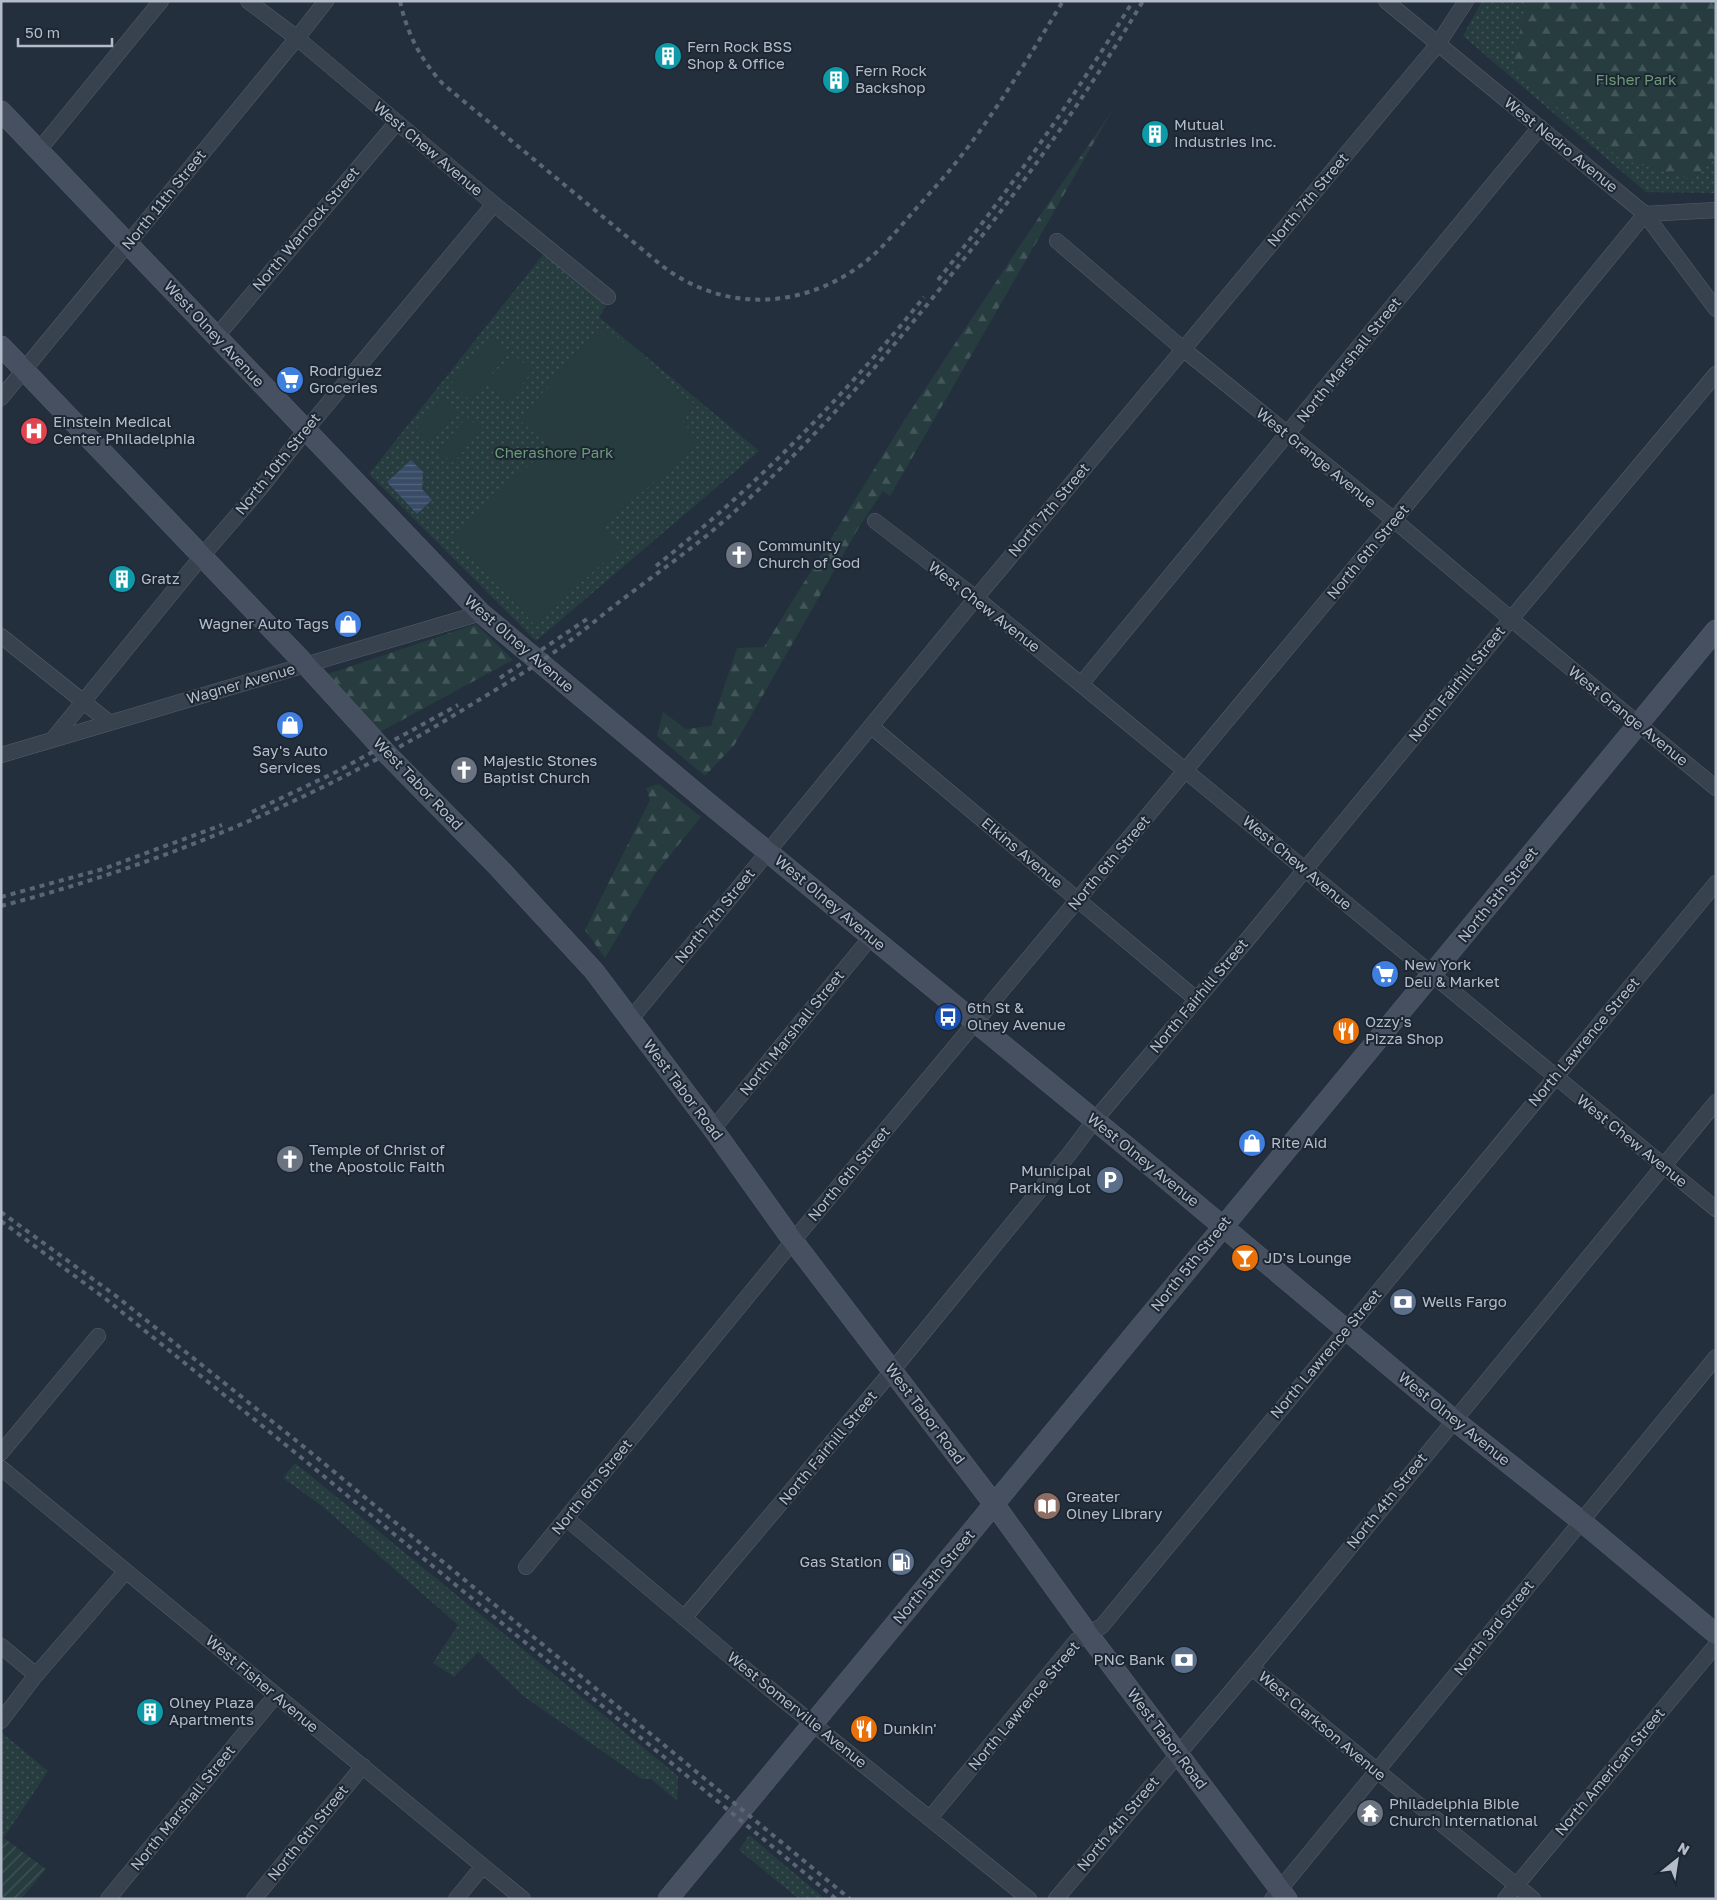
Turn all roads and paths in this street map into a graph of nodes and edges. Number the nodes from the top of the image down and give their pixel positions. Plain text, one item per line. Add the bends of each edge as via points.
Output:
1 (161, 1) edge
2 (248, 1) edge
3 (326, 1) edge
4 (1386, 1) edge
5 (1466, 1) edge
6 (298, 38) junction
7 (1438, 44) junction
8 (1, 111) edge
9 (397, 122) junction
10 (1540, 127) junction
11 (39, 150) junction
12 (494, 204) junction
13 (1716, 210) edge
14 (1645, 214) junction
15 (1057, 241) dead end
16 (128, 243) junction
17 (608, 297) dead end
18 (1716, 309) edge
19 (216, 337) junction
20 (1, 346) edge
21 (1183, 349) junction
22 (24, 370) junction
23 (1716, 374) edge
24 (1, 398) edge
25 (305, 430) junction
26 (1288, 434) junction
27 (1394, 520) junction
28 (876, 521) dead end
29 (202, 556) junction
30 (976, 598) junction
31 (480, 613) junction
32 (1511, 619) junction
33 (1716, 630) edge
34 (1, 636) edge
35 (306, 665) junction
36 (1081, 684) junction
37 (82, 702) junction
38 (110, 723) junction
39 (1638, 724) junction
40 (872, 727) junction
41 (52, 740) junction
42 (1, 755) edge
43 (1185, 771) junction
44 (1716, 788) edge
45 (768, 851) junction
46 (1305, 870) junction
47 (1716, 883) edge
48 (1078, 901) junction
49 (871, 936) junction
50 (1432, 975) junction
51 (1196, 999) junction
52 (630, 1020) junction
53 (975, 1022) junction
54 (1554, 1077) junction
55 (1716, 1102) edge
56 (1094, 1121) junction
57 (713, 1129) junction
58 (1662, 1166) junction
59 (1716, 1209) edge
60 (1222, 1226) junction
61 (793, 1241) junction
62 (1346, 1330) junction
63 (98, 1336) dead end
64 (1716, 1357) edge
65 (892, 1371) junction
66 (1454, 1420) junction
67 (1, 1453) edge
68 (1, 1468) edge
69 (994, 1504) junction
70 (567, 1519) junction
71 (1581, 1521) junction
72 (526, 1567) dead end
73 (126, 1571) junction
74 (684, 1618) junction
75 (1088, 1634) junction
76 (1716, 1634) edge
77 (1716, 1644) edge
78 (1, 1646) edge
79 (1251, 1667) junction
80 (36, 1676) junction
81 (276, 1695) junction
82 (1, 1721) edge
83 (813, 1723) junction
84 (1178, 1752) junction
85 (363, 1766) junction
86 (1377, 1772) junction
87 (930, 1818) junction
88 (483, 1866) junction
89 (1516, 1885) junction
90 (674, 1896) edge
91 (1280, 1896) edge
92 (108, 1899) edge
93 (254, 1899) edge
94 (456, 1899) edge
95 (523, 1899) edge
96 (1029, 1899) edge
97 (1056, 1899) edge
98 (1505, 1899) edge
99 (1532, 1899) edge

1 - 11 street
2 - 6 street, West Chew Avenue
3 - 6 street, North 11th Street
4 - 7 street, West Nedro Avenue
5 - 7 street, North 7th Street
6 - 9 street, West Chew Avenue
6 - 16 street, North 11th Street
7 - 10 street, West Nedro Avenue
7 - 21 street, North 7th Street
8 - 11 street, West Olney Avenue
9 - 12 street, West Chew Avenue
9 - 19 street, North Warnock Street
10 - 14 street, West Nedro Avenue
10 - 26 street, North Marshall Street
11 - 16 street, West Olney Avenue
12 - 17 street, West Chew Avenue
12 - 25 street, North 10th Street
13 - 14 street
14 - 18 street, West Nedro Avenue
14 - 27 street, North 6th Street
15 - 21 street, West Grange Avenue
16 - 19 street, West Olney Avenue
16 - 22 street, North 11th Street
19 - 25 street, West Olney Avenue
20 - 22 street, West Tabor Road
21 - 26 street, West Grange Avenue
21 - 30 street, North 7th Street
22 - 24 street, North 11th Street
22 - 29 street, West Tabor Road
23 - 32 street, North Fairhill Street
25 - 29 street, North 10th Street
25 - 31 street, West Olney Avenue
26 - 27 street, West Grange Avenue
26 - 36 street, North Marshall Street
27 - 32 street, West Grange Avenue
27 - 43 street, North 6th Street
28 - 30 street, West Chew Avenue
29 - 35 street, West Tabor Road
29 - 37 street, North 10th Street
30 - 36 street, West Chew Avenue
30 - 40 street, North 7th Street
31 - 35 street, Wagner Avenue
31 - 45 street, West Olney Avenue
32 - 39 street, West Grange Avenue
32 - 46 street, North Fairhill Street
33 - 39 street, North 5th Street
34 - 37 street
35 - 38 street, Wagner Avenue
35 - 52 street, West Tabor Road via 566,940
36 - 43 street, West Chew Avenue
37 - 38 street
37 - 41 street, North 10th Street
38 - 41 street, Wagner Avenue
39 - 44 street, West Grange Avenue
39 - 50 street, North 5th Street
40 - 45 street, North 7th Street
40 - 48 street, Elkins Avenue
41 - 42 street, Wagner Avenue
43 - 46 street, West Chew Avenue
43 - 48 street, North 6th Street
45 - 49 street, West Olney Avenue
45 - 52 street, North 7th Street
46 - 50 street, West Chew Avenue
46 - 51 street, North Fairhill Street
47 - 54 street, North Lawrence Street
48 - 51 street, Elkins Avenue
48 - 53 street, North 6th Street
49 - 53 street, West Olney Avenue
49 - 57 street, North Marshall Street
50 - 54 street, West Chew Avenue
50 - 60 street, North 5th Street
51 - 56 street, North Fairhill Street
52 - 57 street, West Tabor Road
53 - 56 street, West Olney Avenue
53 - 61 street, North 6th Street
54 - 58 street, West Chew Avenue
54 - 62 street, North Lawrence Street
55 - 58 street, North 4th Street
56 - 60 street, West Olney Avenue
56 - 65 street, North Fairhill Street
57 - 61 street, West Tabor Road
58 - 59 street, West Chew Avenue
58 - 66 street, North 4th Street
60 - 62 street, West Olney Avenue
60 - 69 street, North 5th Street
61 - 65 street, West Tabor Road
61 - 70 street, North 6th Street
62 - 66 street, West Olney Avenue
62 - 75 street, North Lawrence Street via 1102,1626
63 - 67 street
64 - 71 street, North 3rd Street
65 - 69 street, West Tabor Road
65 - 74 street, North Fairhill Street
66 - 71 street, West Olney Avenue
66 - 79 street, North 4th Street
68 - 73 street, West Fisher Avenue
69 - 75 street, West Tabor Road
69 - 83 street, North 5th Street
70 - 72 street, North 6th Street
70 - 74 street, West Somerville Avenue
71 - 76 street, West Olney Avenue
71 - 86 street, North 3rd Street
73 - 80 street
73 - 81 street, West Fisher Avenue
74 - 83 street, West Somerville Avenue
75 - 84 street, West Tabor Road
75 - 87 street, North Lawrence Street via 1076,1641
77 - 89 street, North American Street
78 - 80 street
79 - 84 street, North 4th Street
79 - 86 street, West Clarkson Avenue
80 - 82 street
81 - 85 street, West Fisher Avenue
81 - 92 street, North Marshall Street
83 - 87 street, West Somerville Avenue
83 - 90 street, North 5th Street
84 - 91 street, West Tabor Road
84 - 97 street, North 4th Street
85 - 88 street, West Fisher Avenue
85 - 93 street, North 6th Street
86 - 89 street, West Clarkson Avenue
86 - 91 street, North 3rd Street
87 - 96 street, West Somerville Avenue
88 - 94 street
88 - 95 street, West Fisher Avenue
89 - 98 street, North American Street
89 - 99 street, West Clarkson Avenue

